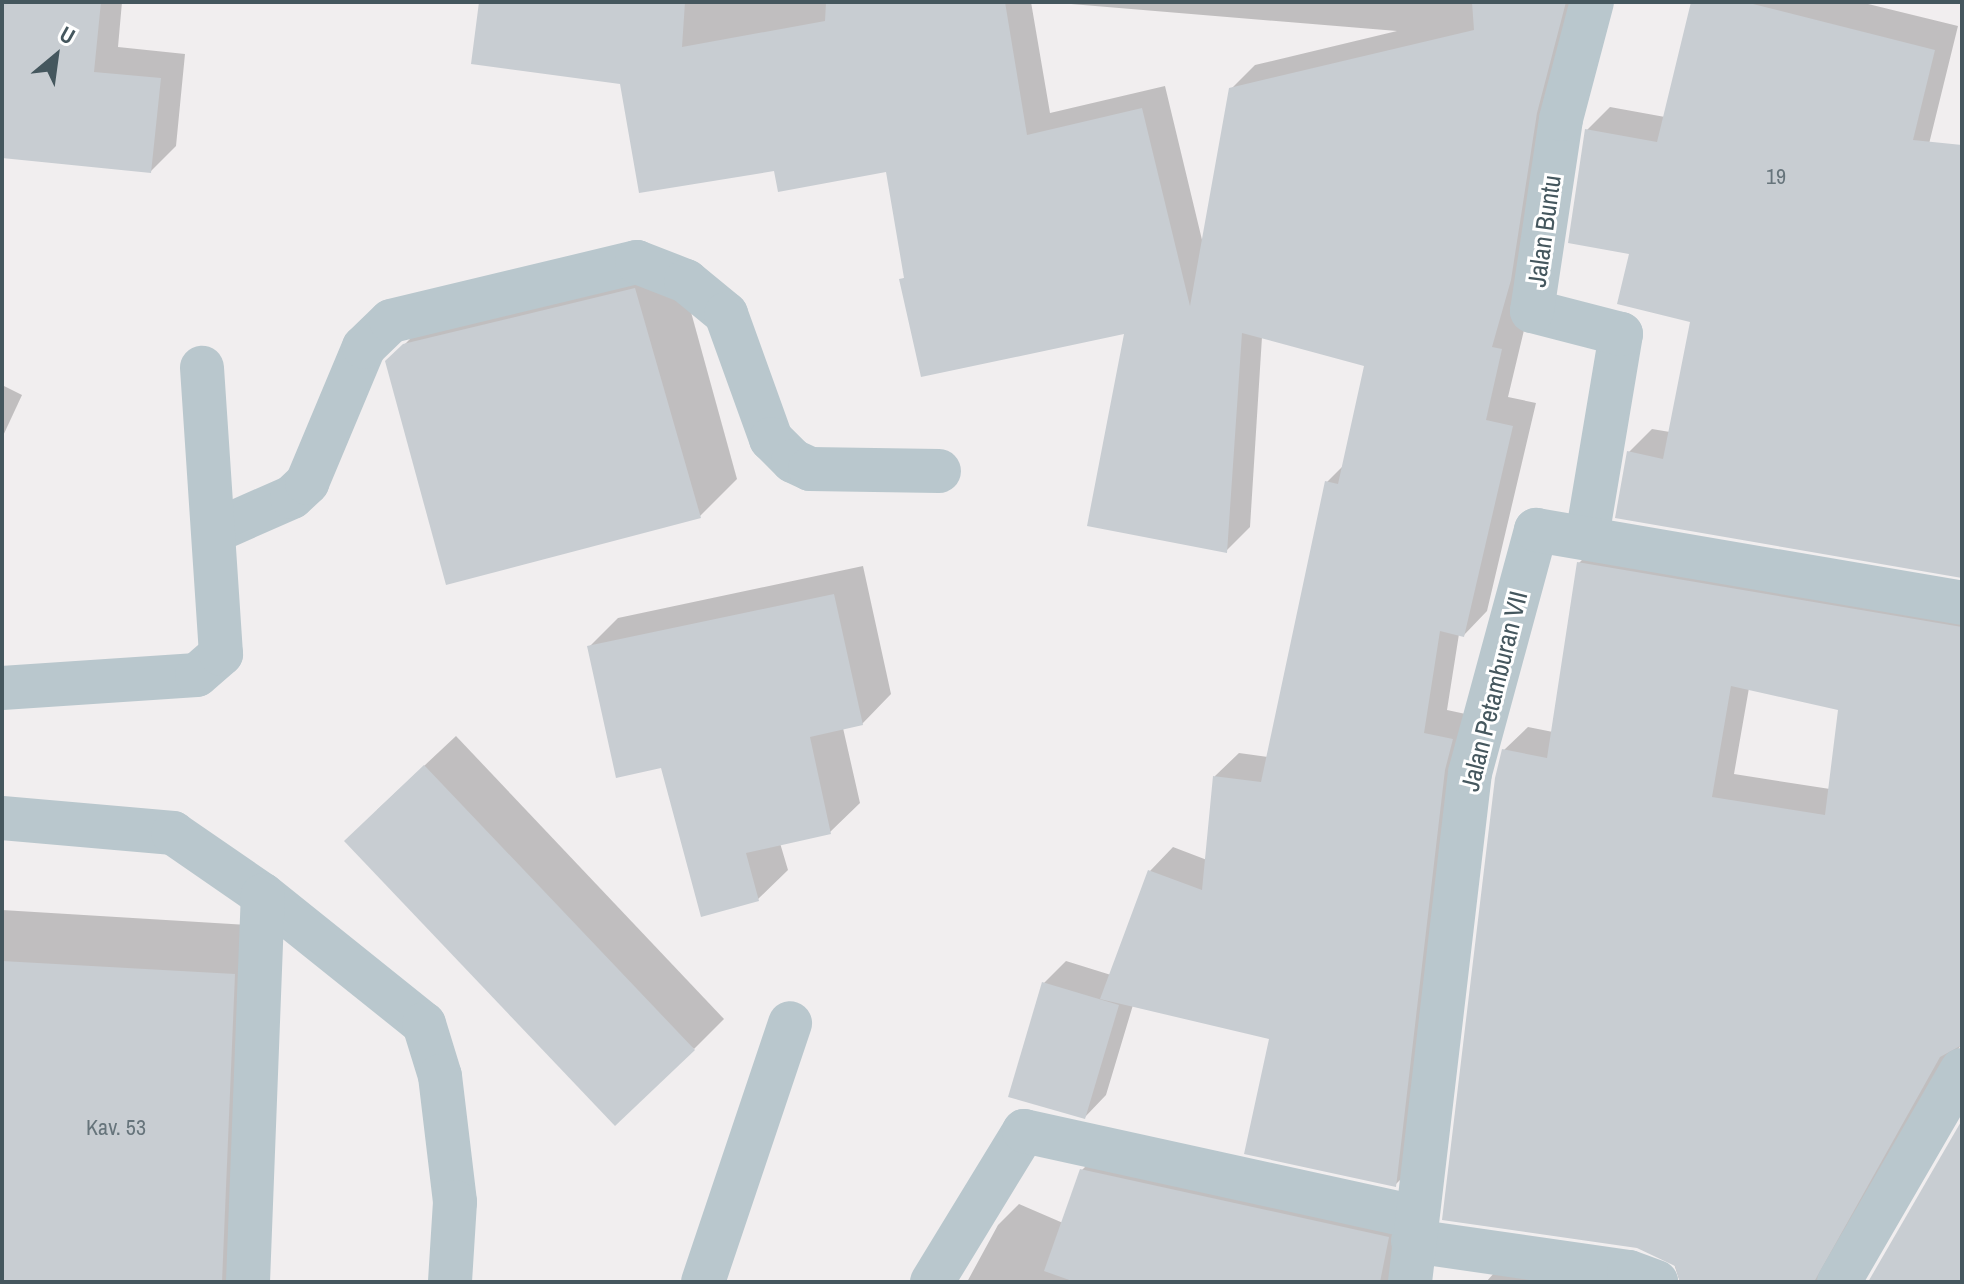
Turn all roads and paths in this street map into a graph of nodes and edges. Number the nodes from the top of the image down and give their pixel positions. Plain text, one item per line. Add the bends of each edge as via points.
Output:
1 (1592, 2) edge
2 (202, 368) dead end
3 (939, 471) dead end
4 (215, 531) junction
5 (1587, 537) junction
6 (1962, 603) edge
7 (2, 688) edge
8 (2, 818) edge
9 (263, 895) junction
10 (790, 1023) dead end
11 (1962, 1070) edge
12 (1413, 1247) edge
13 (248, 1282) edge
14 (450, 1282) edge
15 (703, 1282) edge
16 (932, 1282) edge
17 (1656, 1282) edge
18 (1839, 1282) edge

1 - 5 street, Jalan Buntu via 1561,119 1532,311 1621,334
2 - 4 street
3 - 4 street via 810,469 793,461 771,439 726,314 686,281 637,262 391,321 364,347 307,483 292,497
4 - 7 street via 221,654 209,667 197,675
5 - 6 street, Jalan Petamburan VII
5 - 12 street, Jalan Petamburan VII via 1536,530 1491,680 1470,773
8 - 9 street via 173,833
9 - 13 street
9 - 14 street via 424,1024 440,1076 455,1202
10 - 15 street
11 - 18 street
12 - 16 street via 1024,1131
12 - 17 street via 1629,1272

